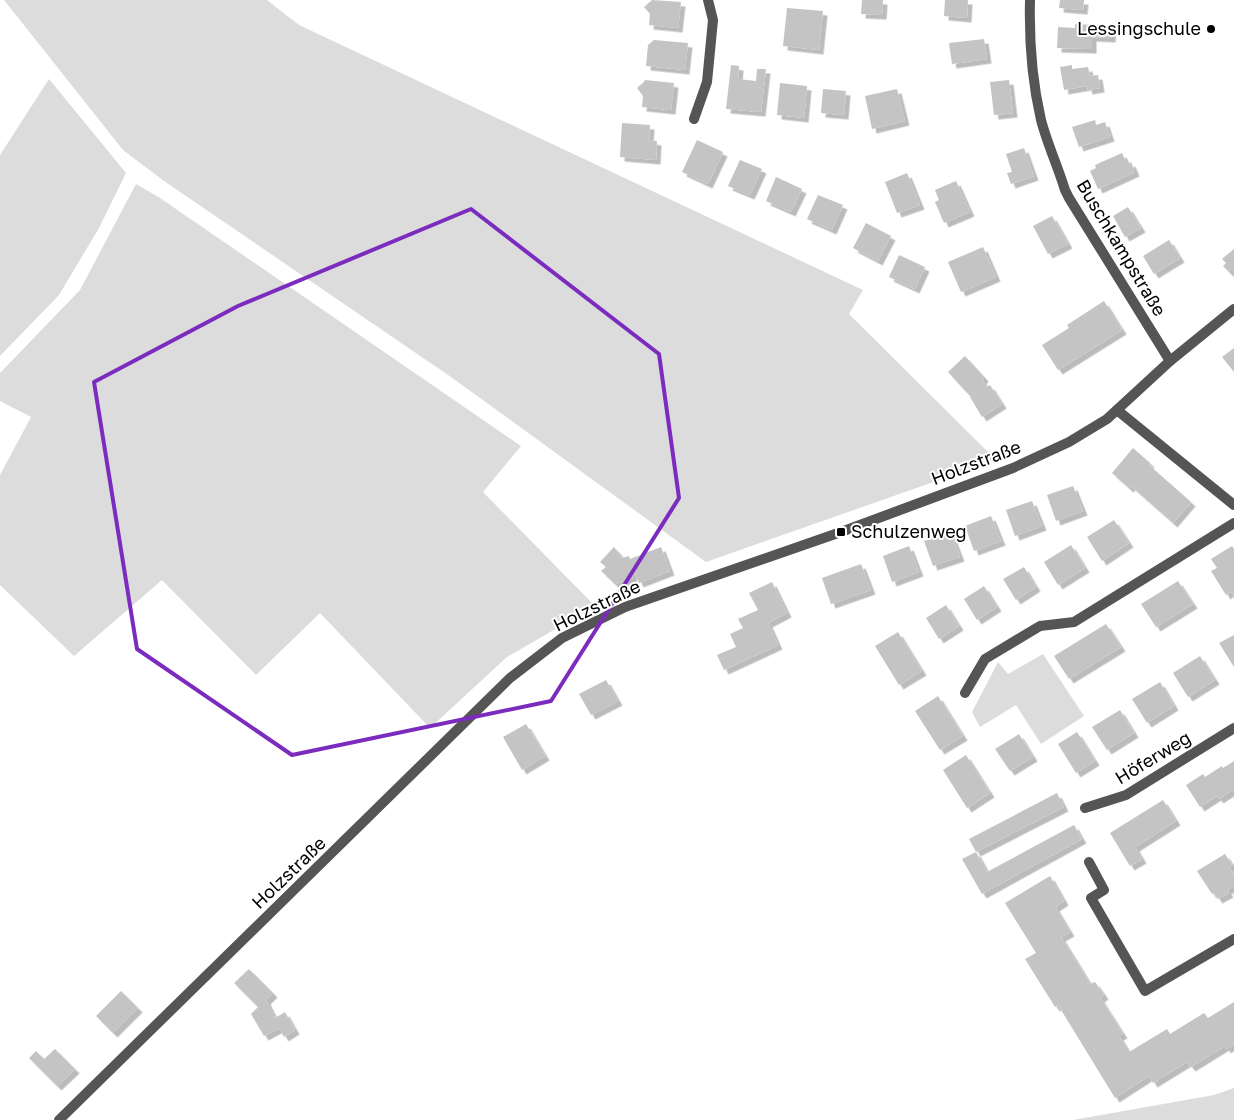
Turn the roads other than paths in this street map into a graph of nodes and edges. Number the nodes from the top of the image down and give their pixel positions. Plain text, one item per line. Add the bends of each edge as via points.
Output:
1 (708, 0) edge
2 (1030, 0) edge
3 (694, 119) dead end
4 (1234, 309) edge
5 (1170, 361) junction
6 (1117, 410) junction
7 (1234, 505) edge
8 (1234, 522) edge
9 (965, 693) dead end
10 (1234, 728) edge
11 (1085, 808) dead end
12 (1089, 862) dead end
13 (1234, 939) edge
14 (60, 1120) edge

1 - 3 street via 713,20 707,82
2 - 5 street, Buschkampstraße via 1032,63 1042,121 1069,198
4 - 5 street, Holzstraße
5 - 6 street, Holzstraße
6 - 7 street
6 - 14 street, Holzstraße via 1069,442 1013,468 625,607 562,638 510,678
8 - 9 street via 1074,622 1040,626 985,659
10 - 11 street, Höferweg via 1126,795
12 - 13 street via 1104,890 1091,898 1145,991

